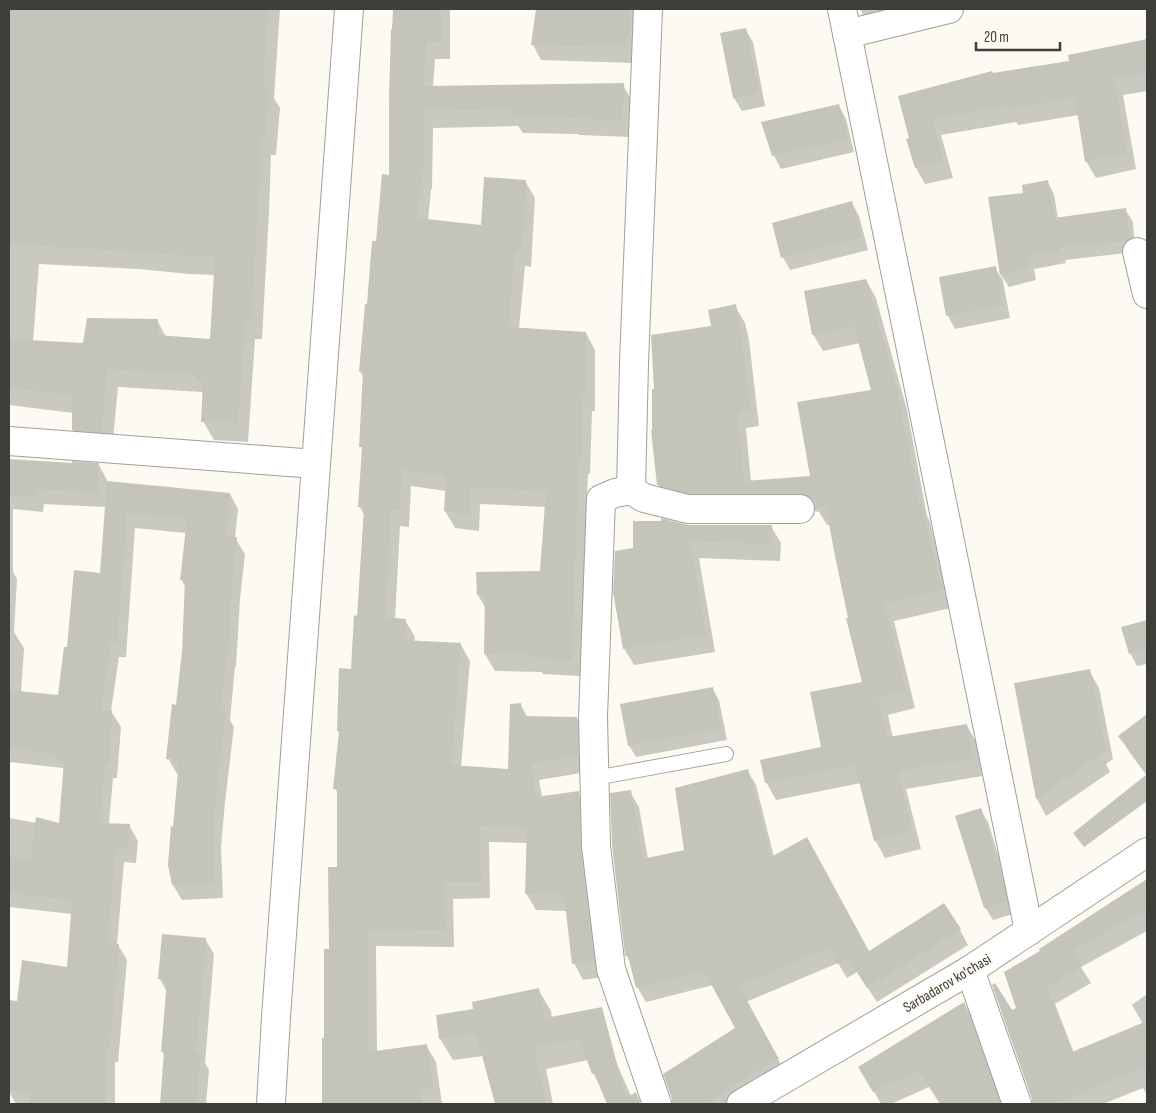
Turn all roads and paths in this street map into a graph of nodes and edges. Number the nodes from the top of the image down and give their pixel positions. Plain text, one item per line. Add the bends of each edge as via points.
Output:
1 (349, 9) edge
2 (648, 9) edge
3 (949, 9) edge
4 (844, 21) edge
5 (1138, 252) dead end
6 (1147, 294) edge
7 (9, 441) edge
8 (316, 464) junction
9 (632, 490) junction
10 (800, 509) dead end
11 (726, 754) dead end
12 (595, 778) junction
13 (1147, 852) edge
14 (1029, 931) junction
15 (970, 970) junction
16 (271, 1104) edge
17 (657, 1104) edge
18 (740, 1104) edge
19 (1017, 1104) edge

1 - 8 street
2 - 9 street
3 - 4 street
4 - 14 street
5 - 6 street
7 - 8 street
8 - 16 street
9 - 10 street via 644,498 688,509
9 - 12 street via 601,499
11 - 12 lane
12 - 17 street via 596,846 611,969
13 - 14 street, Sarbadarov ko'chasi
14 - 15 street, Sarbadarov ko'chasi
15 - 18 street, Sarbadarov ko'chasi
15 - 19 street

